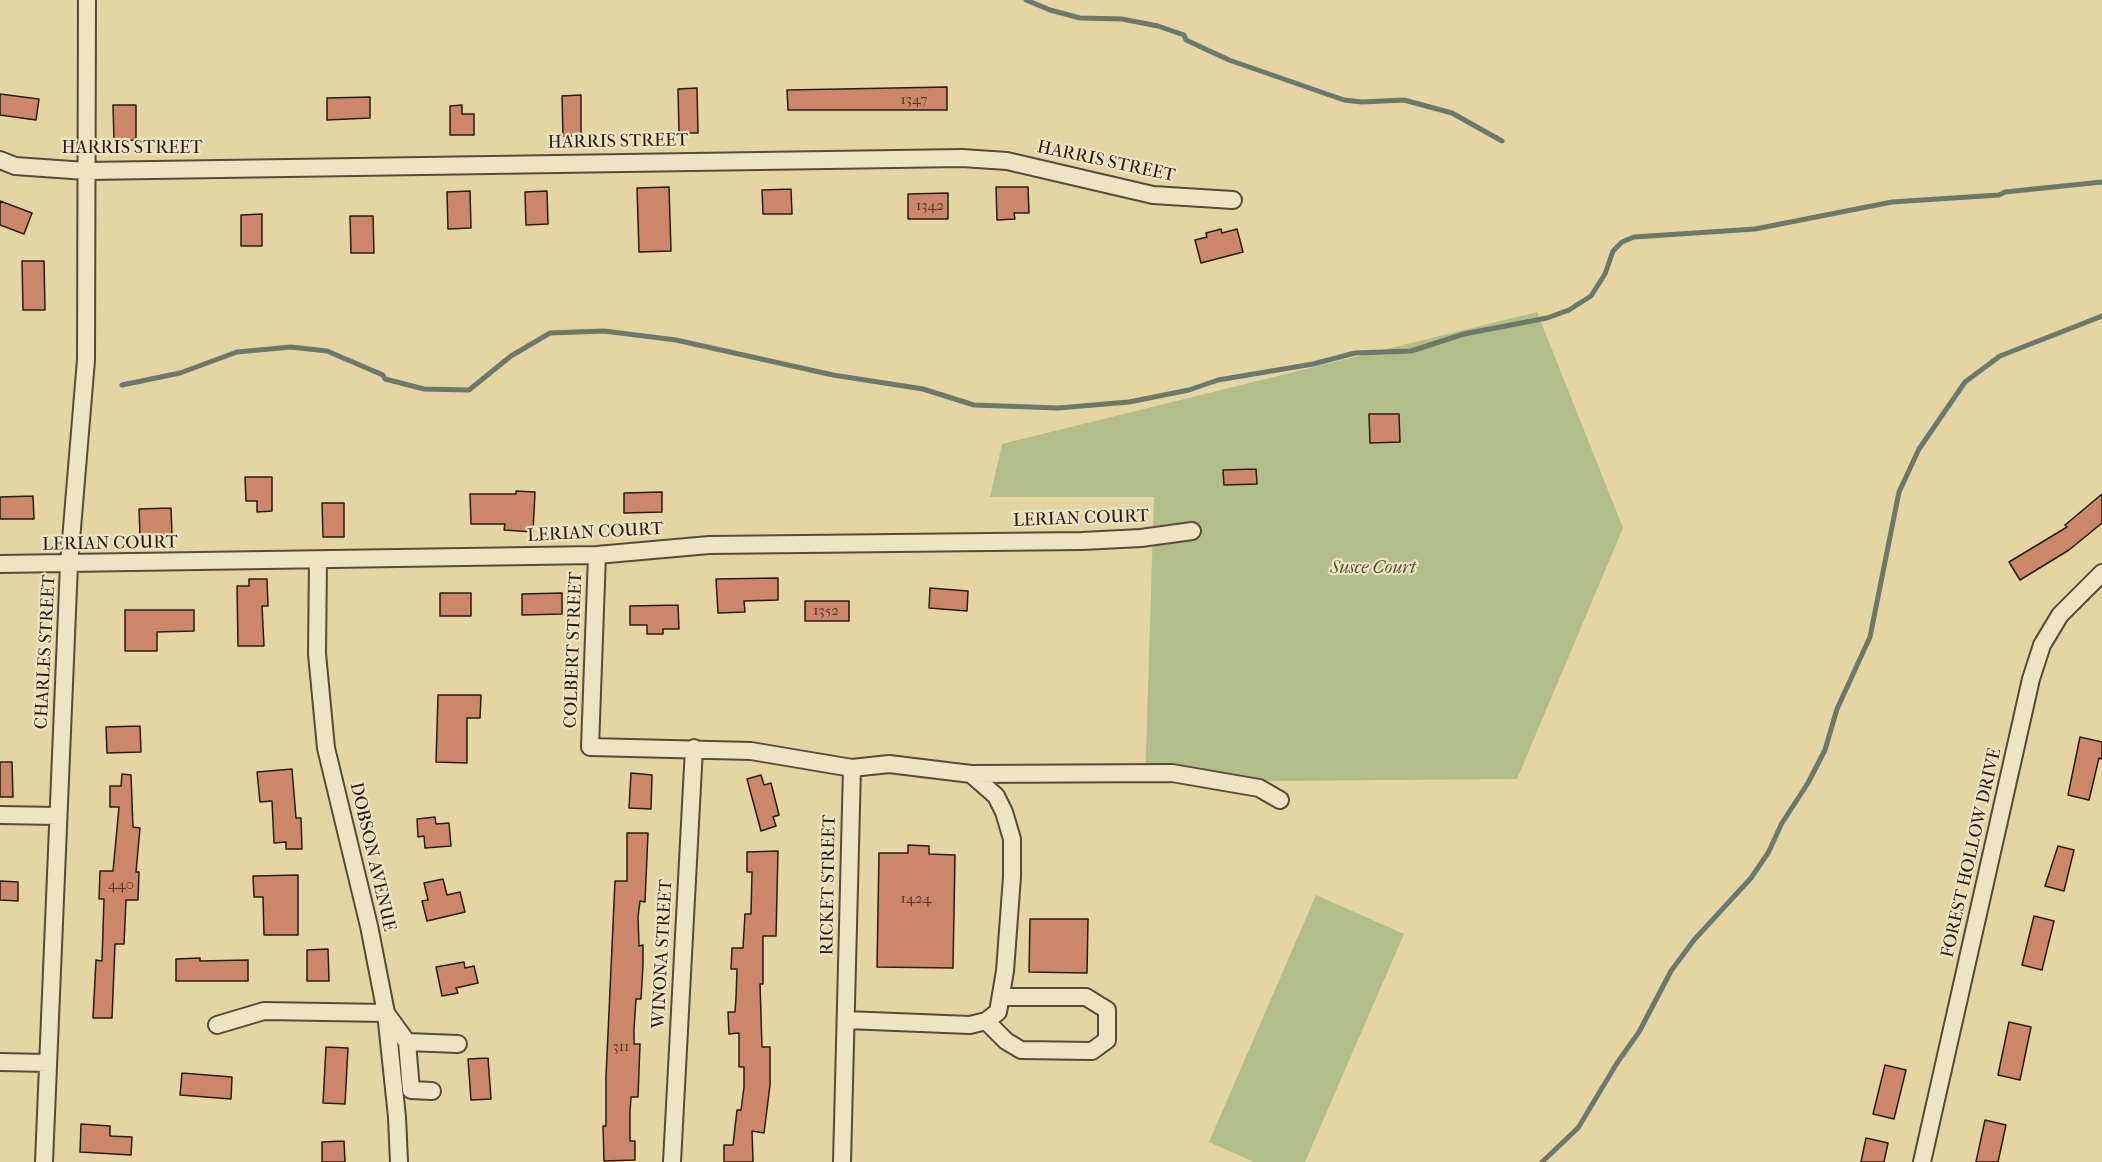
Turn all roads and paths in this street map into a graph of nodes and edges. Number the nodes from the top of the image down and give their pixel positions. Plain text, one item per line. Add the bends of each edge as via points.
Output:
1 (87, 0) edge
2 (0, 160) edge
3 (86, 171) junction
4 (1233, 200) dead end
5 (1192, 531) dead end
6 (597, 555) junction
7 (318, 560) junction
8 (0, 564) edge
9 (69, 564) junction
10 (2102, 573) edge
11 (694, 748) junction
12 (852, 768) junction
13 (970, 774) junction
14 (1280, 800) dead end
15 (0, 815) edge
16 (58, 816) junction
17 (1001, 997) junction
18 (386, 1013) junction
19 (846, 1020) junction
20 (986, 1021) junction
21 (217, 1025) dead end
22 (407, 1042) junction
23 (458, 1044) dead end
24 (0, 1062) edge
25 (47, 1063) junction
26 (432, 1091) dead end
27 (44, 1162) edge
28 (399, 1162) edge
29 (672, 1162) edge
30 (842, 1162) edge
31 (1922, 1162) edge

1 - 3 street, CHARLES STREET
2 - 3 street, HARRIS STREET via 15,166
3 - 4 street, HARRIS STREET via 962,158 1007,161 1153,195
3 - 9 street, CHARLES STREET via 86,360
5 - 6 street, LERIAN COURT via 1082,541 709,545
6 - 7 street, LERIAN COURT
6 - 11 street, COLBERT STREET via 590,747
7 - 9 street, LERIAN COURT
7 - 18 street, DOBSON AVENUE via 317,654 326,748
8 - 9 street, LERIAN COURT
9 - 16 street, CHARLES STREET
10 - 31 street, FOREST HOLLOW DRIVE via 2060,615 2042,645 2031,679
11 - 12 street via 785,755
11 - 29 street, WINONA STREET
12 - 13 street via 889,764
12 - 19 street, RICKET STREET
13 - 14 street via 1172,773 1259,788
13 - 17 street via 996,796 1012,839
15 - 16 street
16 - 25 street, CHARLES STREET
17 - 20 street via 998,1012
17 - 20 street via 1086,997 1107,1010 1107,1040 1092,1051 1021,1050 1005,1041
18 - 21 street via 264,1011
18 - 22 street
18 - 28 street, DOBSON AVENUE
19 - 20 street via 970,1025
19 - 30 street, RICKET STREET
22 - 23 street
22 - 26 street via 411,1090
24 - 25 street
25 - 27 street, CHARLES STREET

